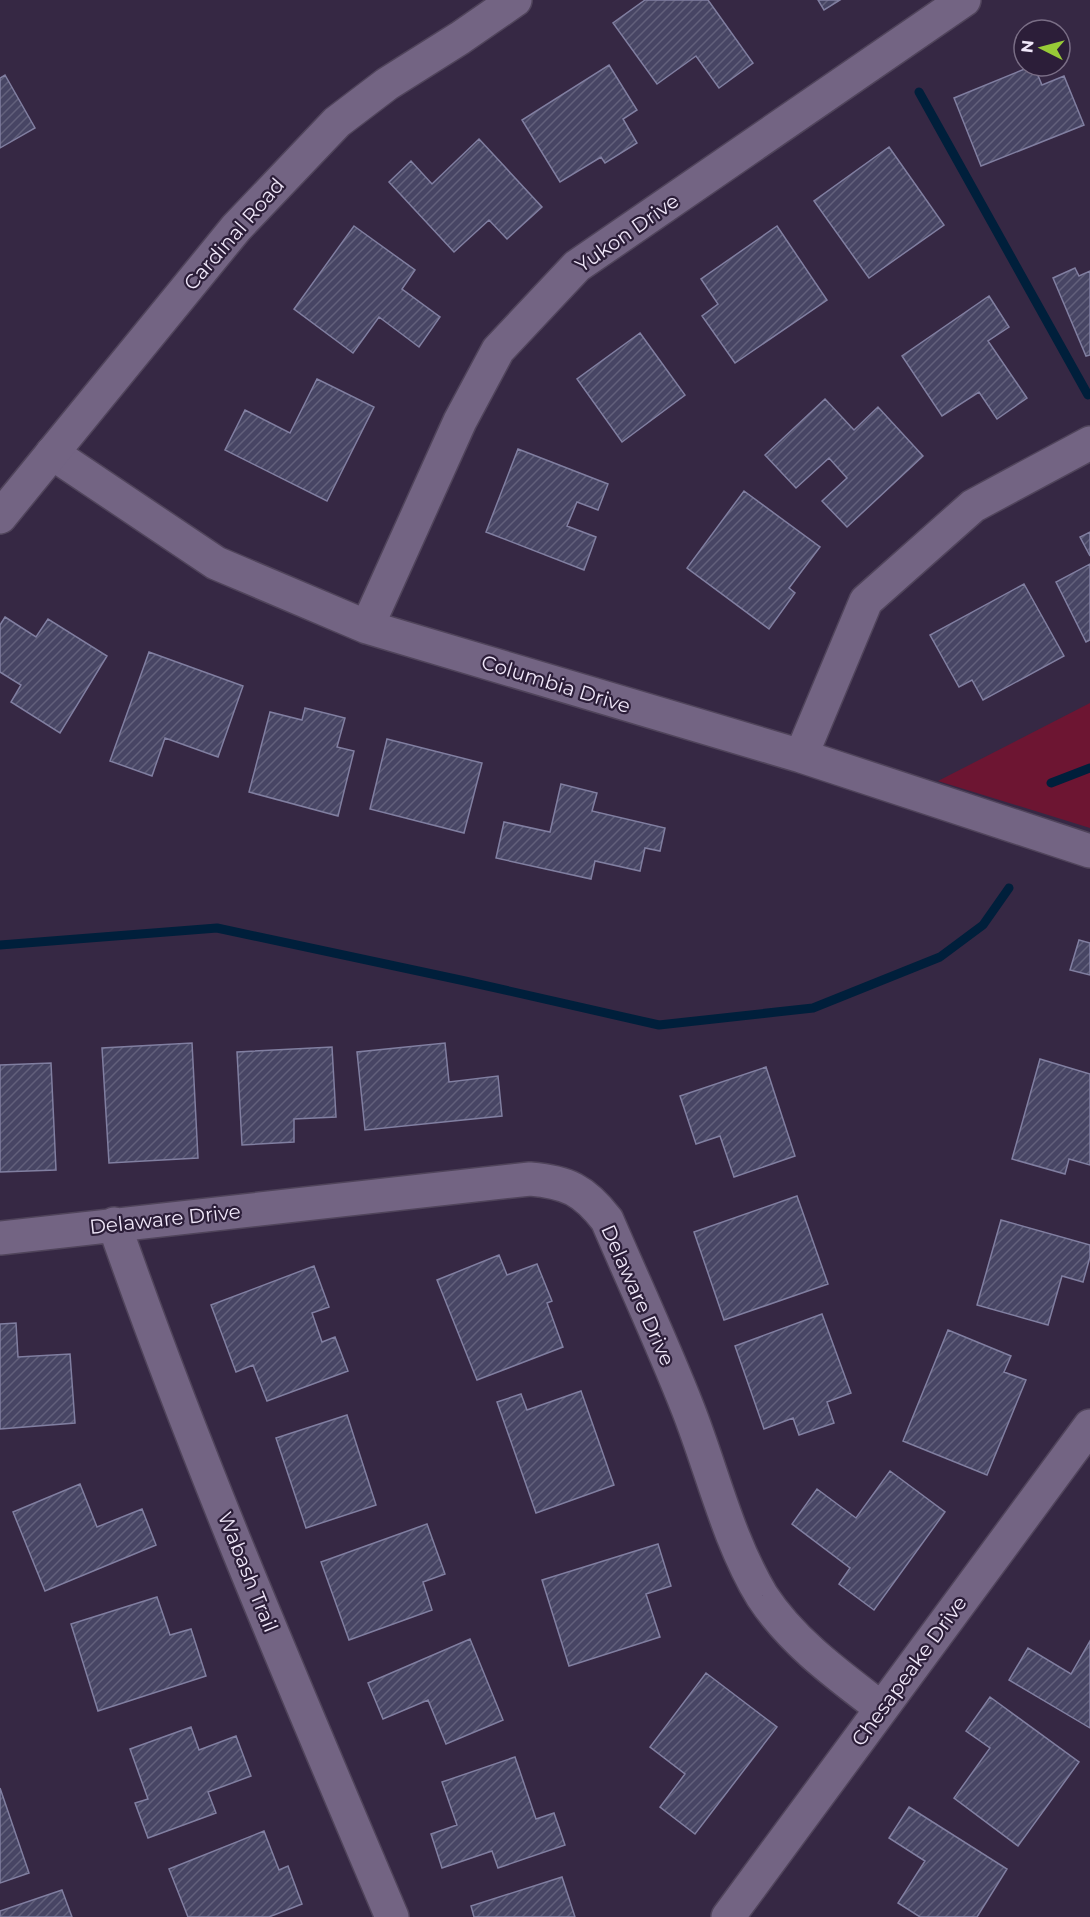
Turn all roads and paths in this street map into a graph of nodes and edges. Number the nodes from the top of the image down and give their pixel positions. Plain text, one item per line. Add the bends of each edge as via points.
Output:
1 (515, 0) edge
2 (964, 0) edge
3 (1090, 443) edge
4 (52, 453) junction
5 (0, 517) edge
6 (368, 627) junction
7 (801, 756) junction
8 (1090, 851) edge
9 (114, 1224) junction
10 (0, 1238) edge
11 (1090, 1426) edge
12 (881, 1708) junction
13 (392, 1917) edge
14 (728, 1917) edge

1 - 4 street, Cardinal Road via 387,84 337,122 236,228
2 - 6 street, Yukon Drive via 577,266 498,350 460,421
3 - 7 street via 973,506 866,601
4 - 5 street, Cardinal Road
4 - 6 street, Columbia Drive via 216,563
6 - 7 street, Columbia Drive
7 - 8 street, Columbia Drive
9 - 10 street, Delaware Drive
9 - 12 street, Delaware Drive via 530,1179 554,1181 579,1191 594,1202 607,1220 688,1409 743,1561 763,1596 785,1626 826,1666
9 - 13 street, Wabash Trail via 264,1614
11 - 12 street, Chesapeake Drive
12 - 14 street, Chesapeake Drive

